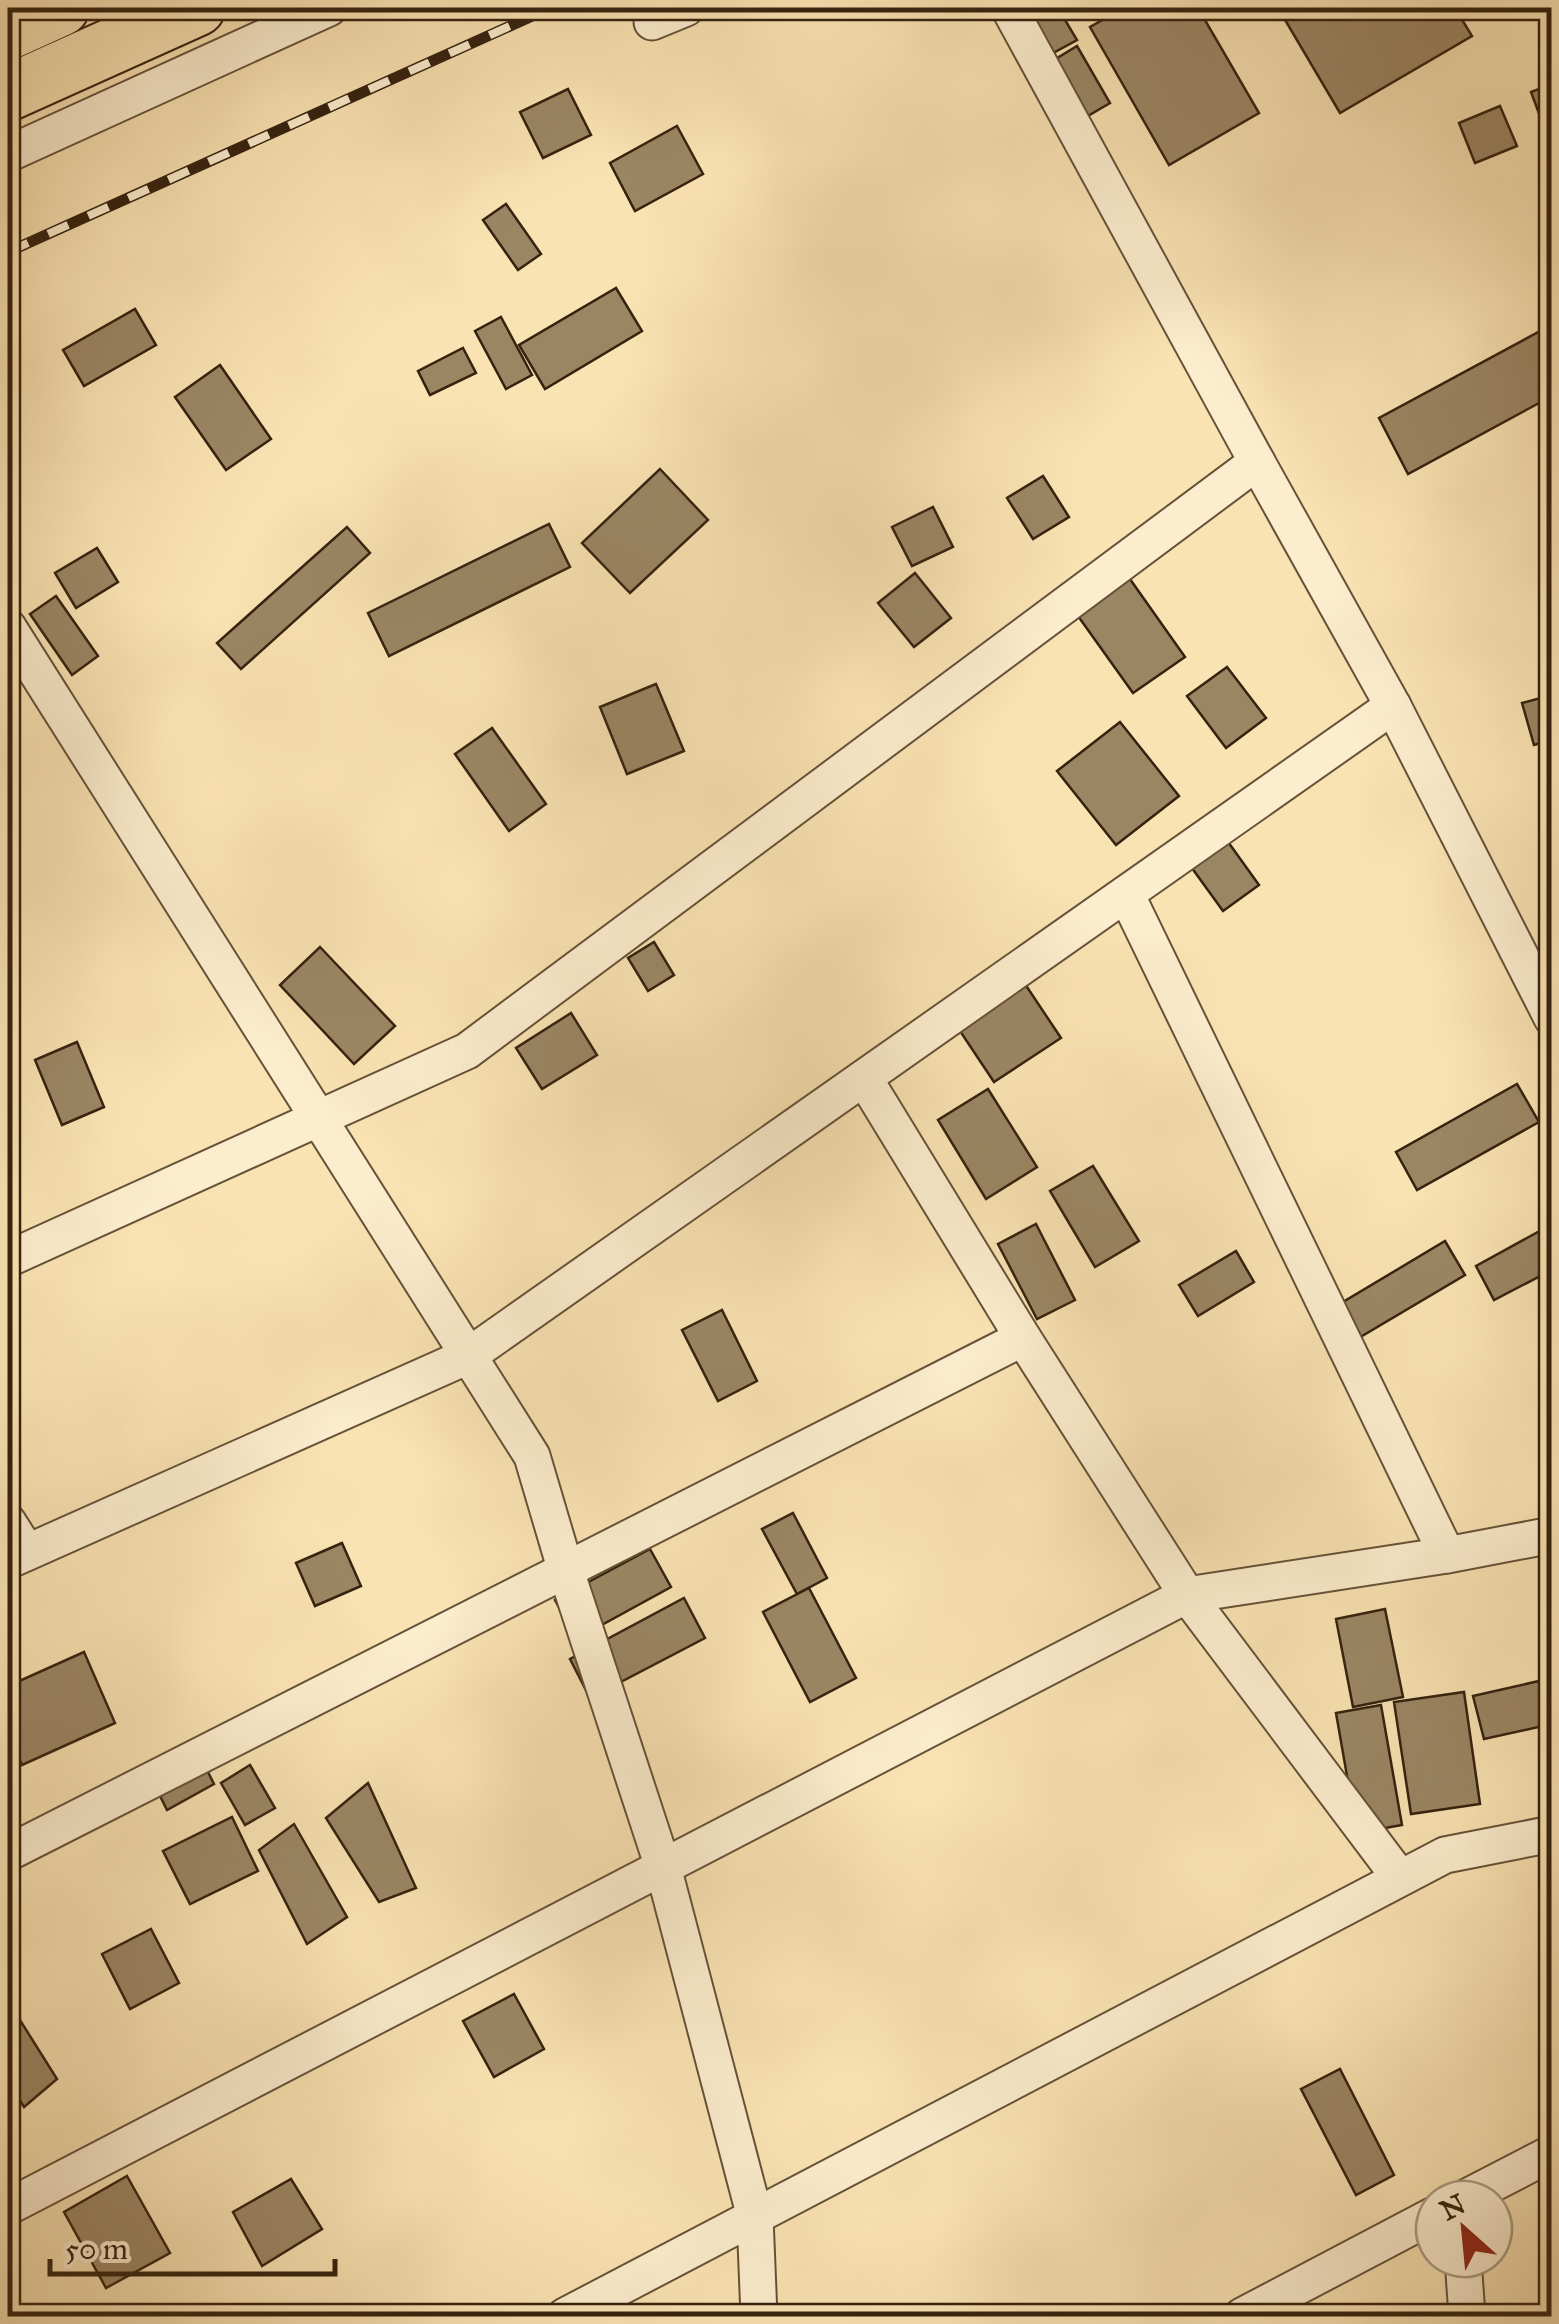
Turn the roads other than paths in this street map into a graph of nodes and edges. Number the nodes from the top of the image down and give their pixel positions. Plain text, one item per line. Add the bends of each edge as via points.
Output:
1 (61, 8) edge
2 (196, 8) edge
3 (329, 8) edge
4 (686, 8) edge
5 (1009, 8) edge
6 (652, 22) dead end
7 (8, 32) edge
8 (8, 93) edge
9 (8, 154) edge
10 (1257, 462) junction
11 (8, 627) edge
12 (1394, 706) junction
13 (1126, 894) junction
14 (1552, 1018) edge
15 (864, 1078) junction
16 (318, 1118) junction
17 (8, 1259) edge
18 (1023, 1338) junction
19 (468, 1356) junction
20 (8, 1522) edge
21 (1552, 1534) edge
22 (1447, 1556) junction
23 (17, 1557) edge
24 (566, 1570) junction
25 (1187, 1595) junction
26 (1552, 1834) edge
27 (8, 1853) edge
28 (663, 1867) junction
29 (1400, 1878) junction
30 (1552, 2152) edge
31 (1501, 2179) edge
32 (8, 2208) edge
33 (755, 2217) junction
34 (1414, 2225) edge
35 (1464, 2279) edge
36 (565, 2316) edge
37 (759, 2316) edge
38 (1242, 2316) edge
39 (1467, 2316) edge

1 - 7 highway
2 - 8 highway
3 - 9 street
4 - 6 street
5 - 10 street
10 - 12 street
10 - 16 street via 467,1051
11 - 16 street
12 - 13 street
12 - 14 street
13 - 15 street
13 - 22 street
15 - 18 street
15 - 19 street
16 - 17 street
16 - 19 street
18 - 24 street
18 - 25 street
19 - 23 street
19 - 24 street via 532,1456
20 - 23 street
21 - 22 street
22 - 25 street
24 - 27 street
24 - 28 street
25 - 28 street
25 - 29 street
26 - 29 street via 1445,1855
28 - 32 street
28 - 33 street
29 - 33 street
30 - 31 street
33 - 36 street
33 - 37 street
34 - 38 street
35 - 39 street

